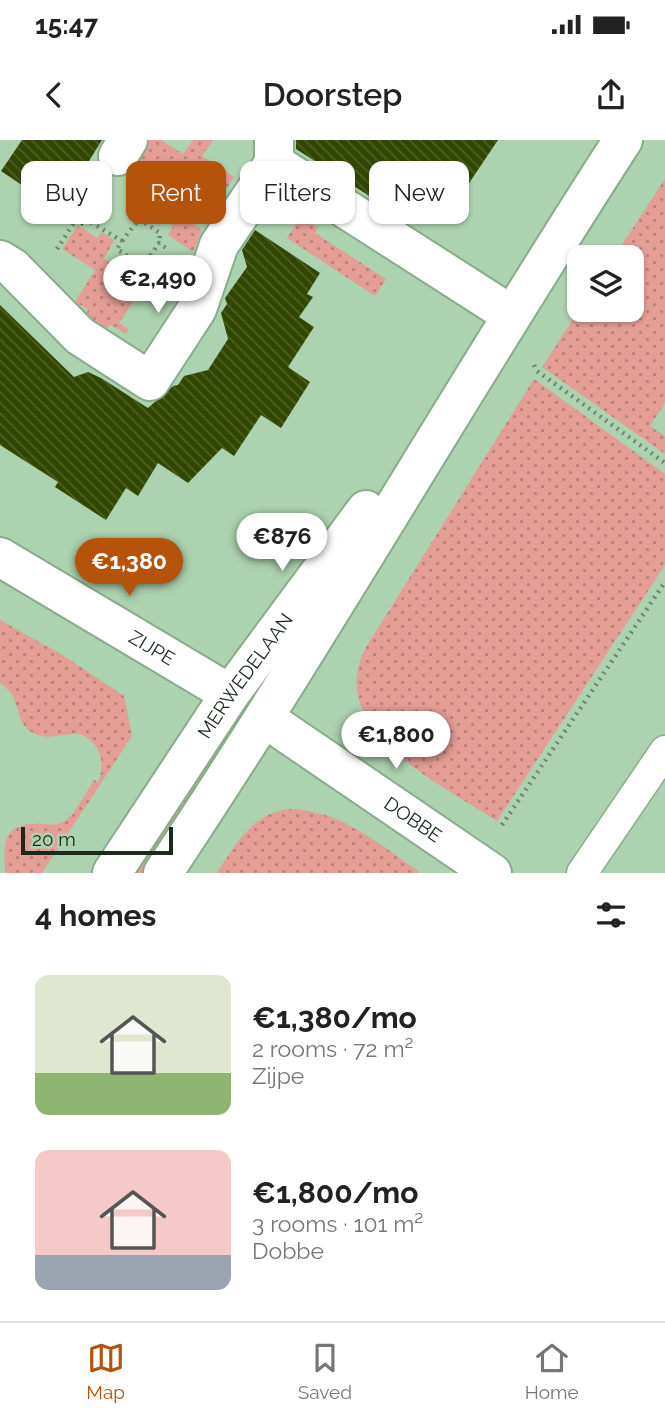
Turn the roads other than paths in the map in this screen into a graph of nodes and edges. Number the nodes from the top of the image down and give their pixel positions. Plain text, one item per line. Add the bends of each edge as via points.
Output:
1 (623, 140) edge
2 (274, 152) edge
3 (0, 260) edge
4 (510, 314) junction
5 (0, 557) edge
6 (230, 694) junction
7 (266, 719) junction
8 (665, 751) edge
9 (487, 870) edge
10 (112, 873) edge
11 (163, 873) edge
12 (582, 873) edge

1 - 4 street, MERWEDELAAN
2 - 3 street via 219,245 197,309 150,381 80,336
2 - 4 street
4 - 6 street, MERWEDELAAN
4 - 7 street, MERWEDELAAN
5 - 6 street, ZIJPE
6 - 7 street, ZIJPE
6 - 10 street, MERWEDELAAN
7 - 9 street, DOBBE
7 - 11 street, MERWEDELAAN
8 - 12 lane

